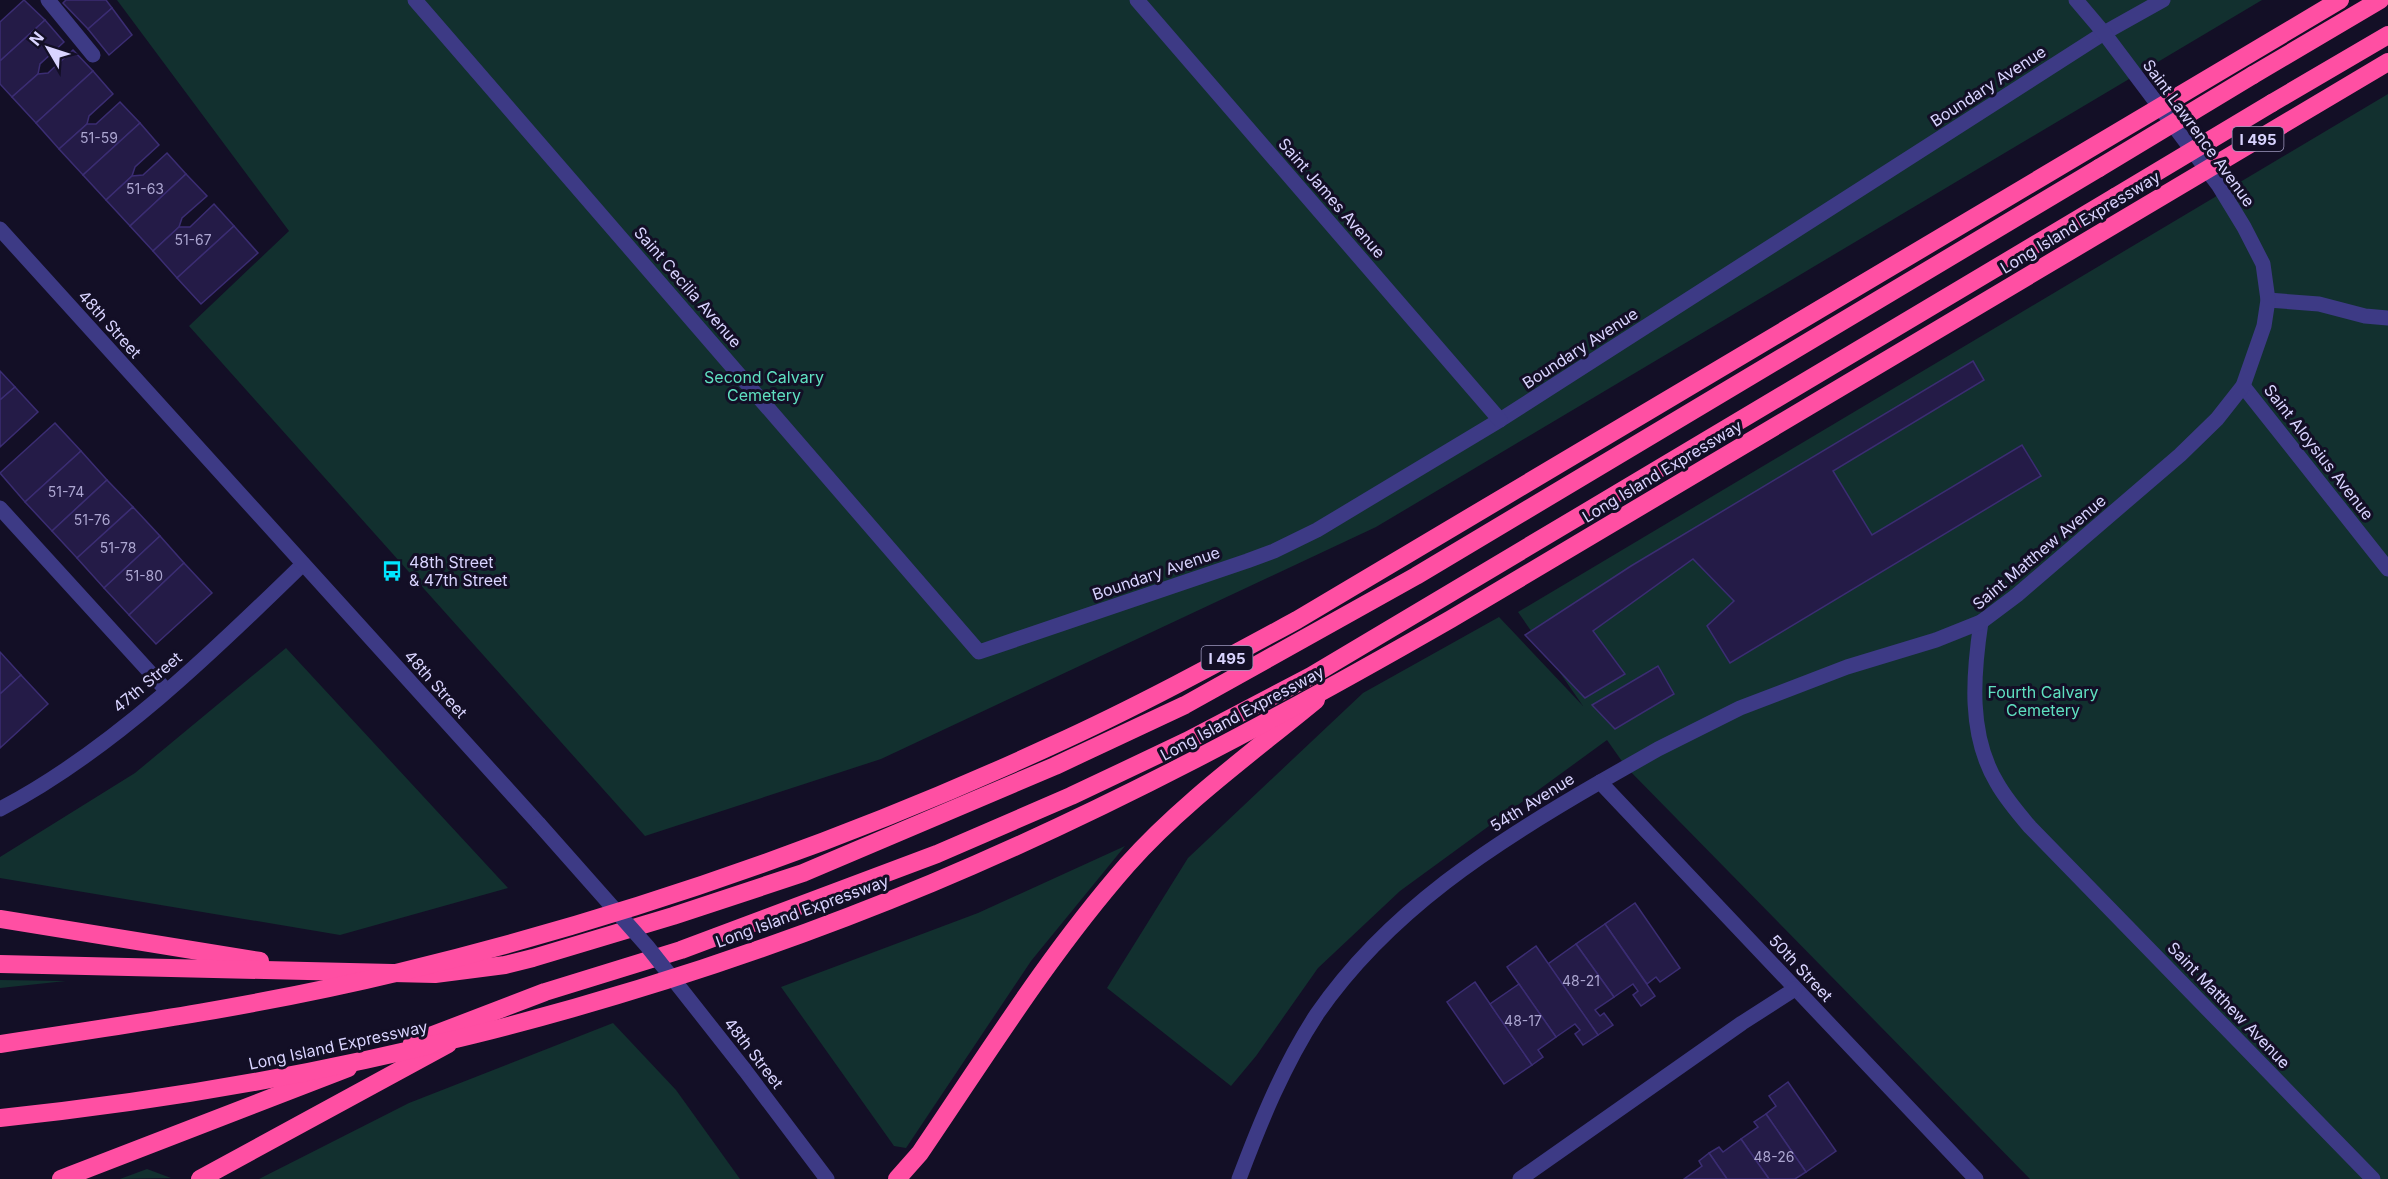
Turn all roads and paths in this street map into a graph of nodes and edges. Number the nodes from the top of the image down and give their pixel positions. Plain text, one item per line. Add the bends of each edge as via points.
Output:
1 (48, 0) edge
2 (415, 0) edge
3 (1137, 0) edge
4 (2076, 0) edge
5 (2163, 0) edge
6 (2340, 0) edge
7 (2380, 0) edge
8 (2104, 33) junction
9 (2388, 34) edge
10 (93, 55) dead end
11 (2388, 62) edge
12 (0, 229) edge
13 (2268, 300) junction
14 (2388, 318) edge
15 (2243, 386) junction
16 (1500, 420) junction
17 (0, 508) edge
18 (303, 564) junction
19 (2388, 569) edge
20 (1431, 604) junction
21 (1981, 622) junction
22 (979, 652) joint
23 (166, 690) junction
24 (1600, 782) junction
25 (0, 809) edge
26 (0, 919) edge
27 (0, 964) edge
28 (324, 971) junction
29 (1796, 989) junction
30 (545, 992) junction
31 (0, 1044) edge
32 (0, 1118) edge
33 (61, 1179) edge
34 (200, 1179) edge
35 (827, 1179) edge
36 (897, 1179) edge
37 (1239, 1179) edge
38 (1520, 1179) edge
39 (1976, 1179) edge
40 (2373, 1179) edge

1 - 10 street
2 - 22 street, Saint Cecilia Avenue
3 - 16 street, Saint James Avenue
4 - 8 street, Saint Lawrence Avenue
5 - 8 street, Boundary Avenue
6 - 31 highway, I 495, bridge via 1297,620 1051,746 795,852 525,939 265,1003
7 - 28 highway, bridge via 1307,638 1185,705 1055,766 803,873 673,916 505,965 435,974
8 - 13 street, Saint Lawrence Avenue via 2230,204 2262,264
8 - 16 street, Boundary Avenue
9 - 20 highway, bridge
11 - 32 highway, Long Island Expressway / I 495, bridge via 1331,688 1198,760 932,883 689,973 414,1049 235,1087
12 - 18 street, 48th Street
13 - 14 street via 2319,304
13 - 15 street, Saint Matthew Avenue via 2262,334
15 - 19 street, Saint Aloysius Avenue
15 - 21 street, Saint Matthew Avenue via 2201,436
16 - 22 street, Boundary Avenue via 1295,542
17 - 23 street
18 - 23 street, 47th Street
18 - 35 street, 48th Street, bridge via 647,946
20 - 30 highway via 1311,676 1071,796 812,903 681,950
20 - 36 highway via 1179,814 1127,865 1046,969 920,1153
21 - 24 street, 54th Avenue via 1740,708
21 - 40 street, Saint Matthew Avenue via 1975,689 1978,731 1989,768 2006,798 2038,836
23 - 25 street, 47th Street via 81,758
24 - 29 street, 50th Street
24 - 37 street, 54th Avenue via 1463,868 1432,891 1368,954 1318,1014 1299,1046
26 - 28 highway
27 - 28 highway
29 - 38 street
29 - 39 street, 50th Street
30 - 33 highway
30 - 34 highway

